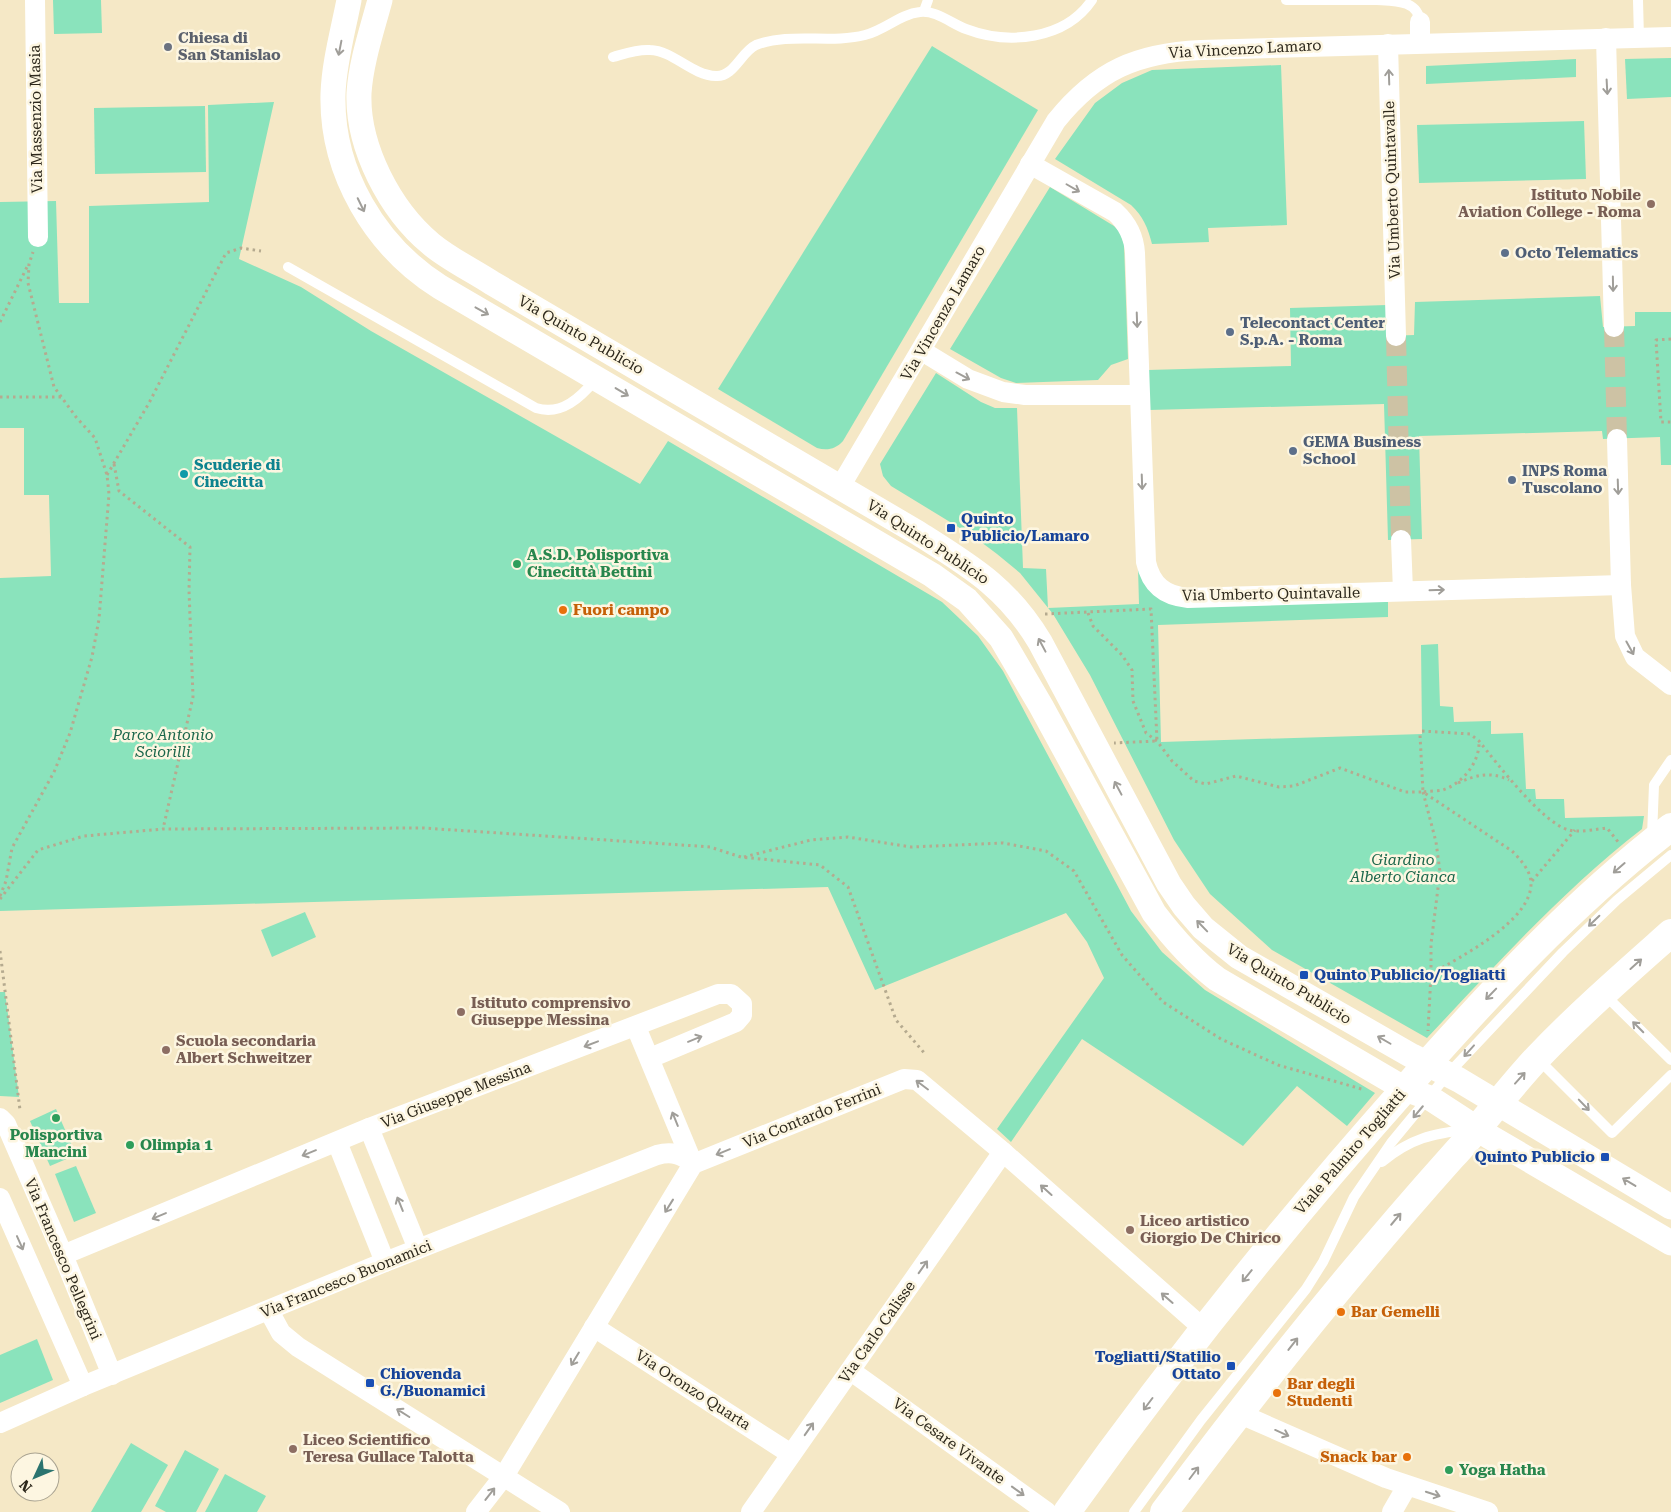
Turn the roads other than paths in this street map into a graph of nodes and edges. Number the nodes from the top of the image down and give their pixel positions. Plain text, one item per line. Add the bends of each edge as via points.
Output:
1 (35, 0) edge
2 (349, 0) edge
3 (380, 0) edge
4 (928, 0) edge
5 (1092, 0) edge
6 (1286, 0) edge
7 (1376, 0) edge
8 (1638, 0) edge
9 (924, 11) junction
10 (1420, 22) joint
11 (1671, 37) edge
12 (1606, 38) junction
13 (1639, 38) junction
14 (1420, 43) junction
15 (1388, 44) junction
16 (613, 57) dead end
17 (1030, 164) junction
18 (38, 237) road end
19 (288, 267) dead end
20 (1614, 327) tunnel mouth
21 (1396, 336) tunnel mouth
22 (922, 351) junction
23 (597, 378) junction
24 (1139, 395) junction
25 (1617, 439) tunnel mouth
26 (840, 486) junction
27 (811, 504) junction
28 (1402, 540) tunnel mouth
29 (1621, 585) junction
30 (1403, 591) junction
31 (1671, 685) edge
32 (1671, 760) edge
33 (1665, 841) edge
34 (1671, 933) edge
35 (1604, 993) junction
36 (636, 1026) junction
37 (650, 1058) junction
38 (1538, 1058) junction
39 (1434, 1059) junction
40 (1671, 1060) edge
41 (1671, 1075) edge
42 (1417, 1093) junction
43 (1498, 1103) junction
44 (1, 1118) edge
45 (369, 1128) junction
46 (1478, 1128) junction
47 (337, 1142) junction
48 (1003, 1152) junction
49 (693, 1164) junction
50 (1370, 1173) junction
51 (0, 1198) edge
52 (1671, 1207) edge
53 (1671, 1232) edge
54 (1671, 1243) edge
55 (418, 1249) junction
56 (64, 1255) junction
57 (385, 1262) junction
58 (269, 1311) junction
59 (594, 1327) junction
60 (1204, 1329) junction
61 (850, 1371) junction
62 (112, 1374) junction
63 (83, 1386) junction
64 (1238, 1413) junction
65 (0, 1423) edge
66 (791, 1454) junction
67 (504, 1476) junction
68 (1407, 1486) junction
69 (476, 1512) edge
70 (560, 1512) edge
71 (751, 1512) edge
72 (1047, 1512) edge
73 (1067, 1512) edge
74 (1134, 1512) edge
75 (1164, 1512) edge
76 (1392, 1512) edge
77 (1488, 1512) edge

1 - 18 street, Via Massenzio Masia
2 -> 23 street, Via Quinto Publicio via 336,70 334,103 346,173 368,217 394,248 427,279
3 - 26 street, Via Quinto Publicio via 363,65 359,103 377,172 413,227 455,261
4 - 9 lane
5 - 9 lane via 1074,19 1059,28 1033,36 977,33
6 - 7 lane
7 - 10 lane via 1410,3 1418,11
8 - 13 lane
9 - 16 lane via 905,15 865,35 764,43 750,48 727,73 717,76 656,51
10 - 14 street
11 - 13 street, Via Vincenzo Lamaro
12 - 13 street, Via Vincenzo Lamaro
12 - 14 street, Via Vincenzo Lamaro
12 -> 20 street
14 - 15 street, Via Vincenzo Lamaro
15 - 17 street, Via Vincenzo Lamaro via 1177,51 1134,60 1098,80 1070,105
21 -> 15 street, Via Umberto Quintavalle
17 - 22 street, Via Vincenzo Lamaro
17 -> 24 street, Via Umberto Quintavalle via 1115,212 1130,232 1135,253
19 - 23 lane via 536,408 549,411 564,408
22 -> 24 street via 968,379 1003,392
22 - 26 street, Via Vincenzo Lamaro
23 -> 27 street, Via Quinto Publicio
24 -> 30 street, Via Umberto Quintavalle via 1146,562 1153,581 1164,592 1188,598
25 -> 29 street
26 - 27 street via 831,500
39 -> 26 street, Via Quinto Publicio via 1253,966 1203,928 1163,874 1040,642 1018,610 997,586 957,557
27 - 42 street, Via Quinto Publicio via 943,583 967,600 991,625 1041,706 1154,913 1191,957 1217,979
28 - 30 street
30 -> 29 street, Via Umberto Quintavalle
29 -> 31 street via 1624,631 1630,649
32 - 33 lane via 1654,784
33 -> 39 main road, Viale Palmiro Togliatti via 1610,875 1572,911
35 -> 34 main road
35 - 38 main road
40 -> 35 lane
36 - 37 street
37 -> 36 street, Via Giuseppe Messina via 736,1022 742,1015 742,1004 734,996 722,993
36 -> 45 street, Via Giuseppe Messina
49 -> 37 street
38 -> 41 lane via 1612,1133
43 -> 38 main road
39 - 42 main road, Viale Palmiro Togliatti
39 - 43 street, Via Quinto Publicio
42 - 46 street, Via Quinto Publicio
42 -> 50 lane via 1391,1143
42 -> 60 main road, Viale Palmiro Togliatti via 1312,1196
43 - 46 main road
52 -> 43 street, Via Quinto Publicio
44 - 56 street, Via Francesco Pellegrini
45 - 47 street, Via Giuseppe Messina
55 -> 45 street
46 - 50 lane via 1415,1139 1396,1150
46 - 53 lane, Via Quinto Publicio via 1496,1130 1513,1138
46 - 54 street, Via Quinto Publicio
64 -> 46 main road via 1325,1304
47 -> 56 street, Via Giuseppe Messina
47 - 57 street
48 -> 49 street, Via Contardo Ferrini via 917,1080 908,1078
60 -> 48 street, Via Contardo Ferrini
61 -> 48 street, Via Carlo Calisse
49 - 55 street, Via Francesco Buonamici via 682,1155 657,1155
49 -> 59 street
50 - 74 lane via 1354,1197 1321,1267 1306,1290 1201,1420
51 -> 63 street
55 - 57 street, Via Francesco Buonamici
56 - 62 street, Via Francesco Pellegrini
57 - 58 street, Via Francesco Buonamici
58 - 62 street, Via Francesco Buonamici
67 -> 58 street via 294,1344 281,1333
59 - 66 street, Via Oronzo Quarta
59 -> 67 street
60 -> 73 main road, Viale Palmiro Togliatti
66 -> 61 street, Via Carlo Calisse
61 -> 72 street, Via Cesare Vivante
62 - 63 street, Via Francesco Buonamici
63 - 65 street, Via Francesco Buonamici
64 -> 68 street
75 -> 64 main road
66 - 71 street, Via Carlo Calisse
69 -> 67 street
67 - 70 street
68 - 76 street
68 -> 77 street

